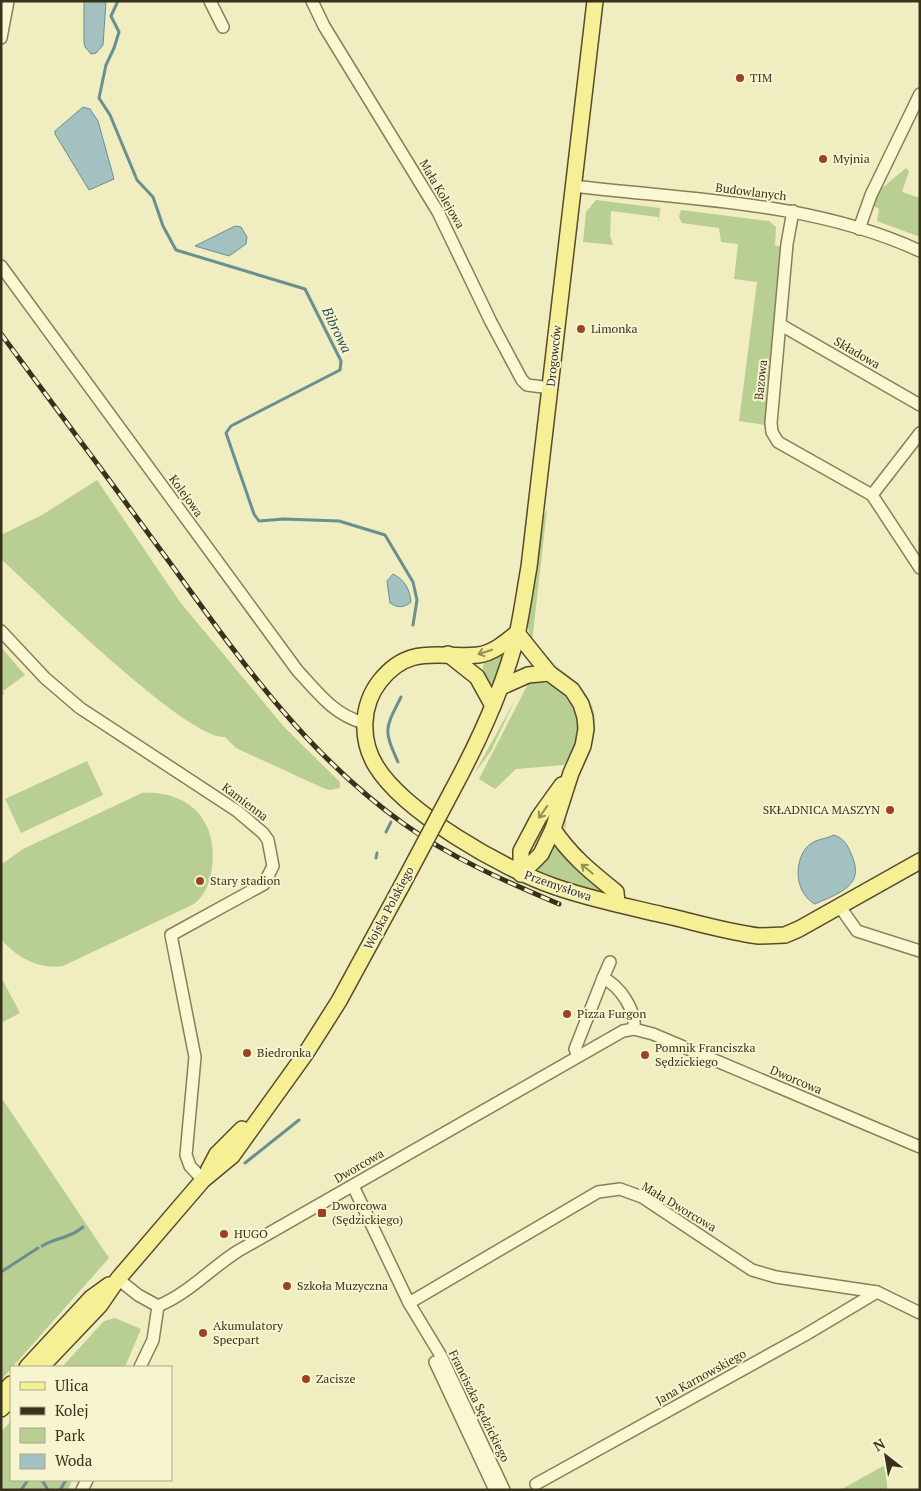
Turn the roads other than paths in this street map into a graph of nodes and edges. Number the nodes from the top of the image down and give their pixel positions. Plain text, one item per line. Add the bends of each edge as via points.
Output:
1 (8, 1) edge
2 (210, 1) edge
3 (312, 1) edge
4 (595, 1) edge
5 (223, 26) dead end
6 (1, 38) edge
7 (920, 94) edge
8 (573, 186) junction
9 (794, 212) junction
10 (859, 229) junction
11 (920, 251) edge
12 (1, 266) edge
13 (781, 325) junction
14 (550, 388) junction
15 (920, 405) edge
16 (920, 433) edge
17 (872, 495) junction
18 (920, 568) edge
19 (1, 631) edge
20 (517, 633) junction
21 (448, 654) junction
22 (549, 672) junction
23 (501, 687) junction
24 (493, 706) junction
25 (364, 723) junction
26 (571, 773) junction
27 (552, 829) junction
28 (920, 861) edge
29 (522, 874) junction
30 (617, 904) junction
31 (840, 907) junction
32 (920, 951) edge
33 (610, 962) dead end
34 (603, 978) junction
35 (634, 1030) junction
36 (578, 1056) junction
37 (920, 1147) edge
38 (203, 1180) junction
39 (352, 1186) junction
40 (118, 1279) junction
41 (877, 1292) junction
42 (409, 1303) junction
43 (158, 1306) junction
44 (920, 1313) edge
45 (427, 1336) junction
46 (28, 1366) edge
47 (42, 1366) edge
48 (140, 1366) edge
49 (10, 1385) edge
50 (1, 1395) edge
51 (10, 1400) edge
52 (1, 1409) edge
53 (536, 1484) dead end
54 (495, 1490) edge
55 (504, 1490) edge

1 - 6 street
2 - 5 street
3 - 14 street, Mała Kolejowa via 324,26 438,212 522,380 527,385
4 - 8 main road, Drogowców
7 - 10 street via 871,196
8 - 9 street, Budowlanych
8 - 14 main road, Drogowców
9 - 10 street, Budowlanych
9 - 13 street, Bazowa via 787,244
10 - 11 street, Budowlanych
12 - 25 street, Kolejowa via 297,670 338,713
13 - 15 street, Składowa
13 - 17 street, Bazowa via 770,423 772,432 778,442
14 - 20 main road, Drogowców via 529,567
16 - 17 street
17 - 18 street, Bazowa
19 - 38 street, Kamienna via 45,678 80,708 237,811 263,833 271,848 273,866 264,884 171,935 195,1057 186,1155 190,1166
20 -> 21 main road, Przemysłowa via 497,648 479,655
20 - 22 main road
20 - 23 main road, Drogowców
21 - 24 main road via 477,677
21 - 25 main road, Przemysłowa via 419,656 388,672 369,699
22 - 23 main road via 528,675
22 - 26 main road via 572,690 585,717 583,746
23 - 24 main road, Drogowców
24 - 38 main road, Wojska Polskiego, bridge via 452,791 339,1001 270,1102 217,1154
25 - 29 main road, Przemysłowa via 368,747 376,766 398,792 449,830
26 - 27 main road
26 -> 29 main road via 539,817 521,851
27 - 29 main road via 541,854
30 -> 27 main road via 616,892 580,863
28 - 31 main road, Przemysłowa
29 - 30 main road, Przemysłowa
30 - 31 main road, Przemysłowa via 759,936 784,935
31 - 32 street via 857,931
33 - 34 street
34 - 35 street via 614,983 633,1014
34 - 36 street via 575,1050
35 - 36 street, Dworcowa via 618,1034
35 - 37 street, Dworcowa via 654,1034
36 - 39 street, Dworcowa
38 - 40 main road, Wojska Polskiego
39 - 42 street, Franciszka Sędzickiego
39 - 43 street, Dworcowa via 222,1261 173,1300
40 - 43 street
40 - 46 main road, Wojska Polskiego via 91,1298
40 - 47 main road, Wojska Polskiego via 100,1305
41 - 42 street, Mała Dworcowa via 776,1277 752,1270 642,1197 620,1189 598,1192
41 - 44 street, Mała Dworcowa
41 - 53 street, Jana Karnowskiego
42 - 45 street, Franciszka Sędzickiego
43 - 48 street via 153,1340
45 - 54 street, Franciszka Sędzickiego via 433,1359
45 - 55 street, Franciszka Sędzickiego via 441,1356
49 - 50 main road
51 - 52 main road

